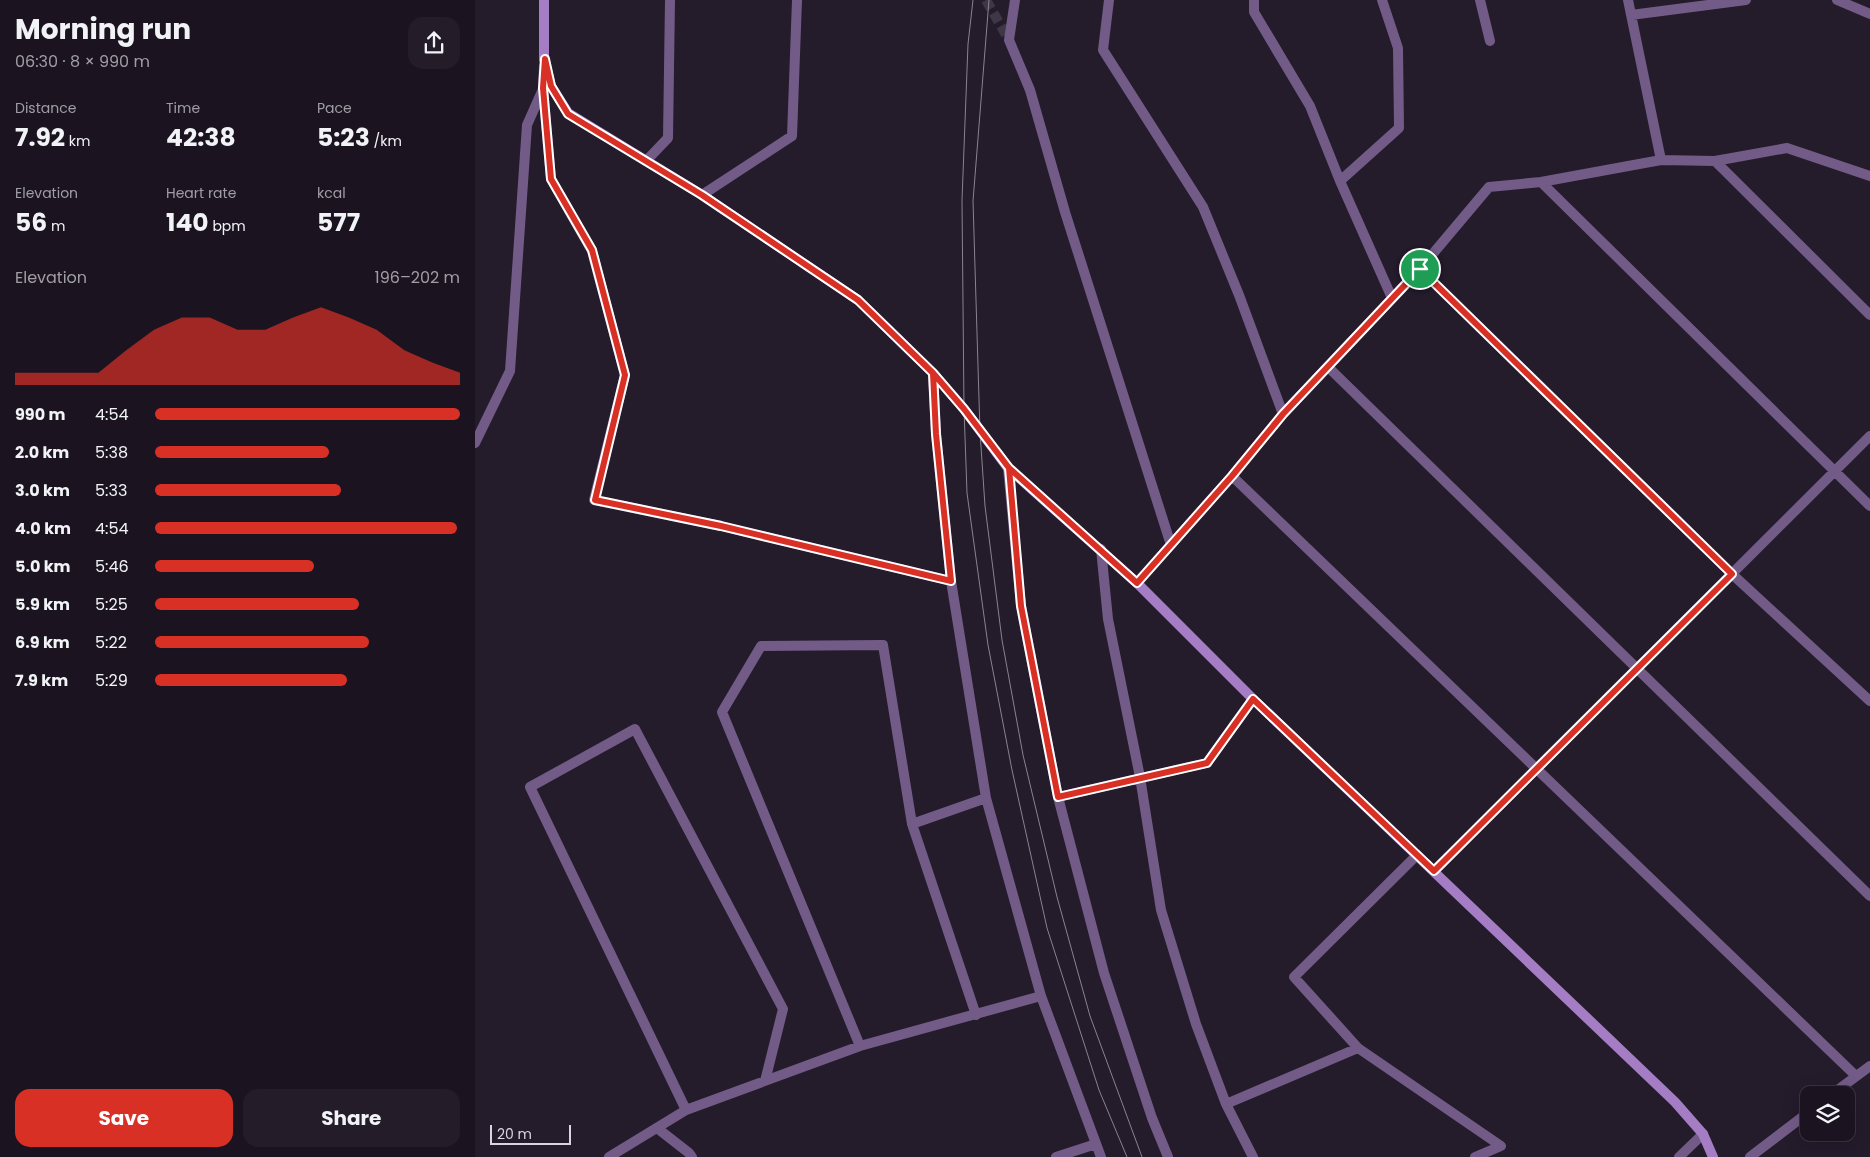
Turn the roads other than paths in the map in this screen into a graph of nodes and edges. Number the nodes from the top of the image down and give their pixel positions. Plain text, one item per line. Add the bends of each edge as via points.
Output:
1 (544, 0) edge
2 (670, 0) edge
3 (797, 0) edge
4 (1015, 0) edge
5 (1109, 0) edge
6 (1254, 0) edge
7 (1382, 0) edge
8 (1480, 0) edge
9 (1628, 0) edge
10 (1746, 0) edge
11 (1837, 0) edge
12 (1870, 14) edge
13 (1631, 15) junction
14 (1490, 41) dead end
15 (545, 59) junction
16 (543, 88) junction
17 (1661, 160) junction
18 (646, 161) junction
19 (1715, 161) junction
20 (1870, 176) edge
21 (1340, 181) junction
22 (1541, 182) junction
23 (702, 195) junction
24 (1420, 269) junction
25 (1392, 298) junction
26 (1870, 315) edge
27 (1328, 367) junction
28 (933, 373) junction
29 (1283, 414) junction
30 (1870, 436) edge
31 (475, 443) edge
32 (1009, 468) junction
33 (1835, 471) junction
34 (1232, 476) junction
35 (1870, 506) edge
36 (1171, 546) junction
37 (1101, 549) junction
38 (1732, 574) junction
39 (951, 581) junction
40 (1137, 583) junction
41 (1637, 668) junction
42 (1253, 699) junction
43 (1870, 701) edge
44 (1536, 769) junction
45 (1140, 777) junction
46 (1058, 797) junction
47 (986, 798) junction
48 (911, 824) junction
49 (1417, 855) junction
50 (1434, 871) junction
51 (1870, 896) edge
52 (1041, 996) junction
53 (976, 1015) junction
54 (860, 1046) junction
55 (1358, 1048) junction
56 (1870, 1066) edge
57 (1856, 1076) junction
58 (765, 1081) junction
59 (1843, 1086) edge
60 (1226, 1104) junction
61 (686, 1110) junction
62 (1800, 1119) edge
63 (657, 1128) junction
64 (1703, 1134) junction
65 (1096, 1144) junction
66 (609, 1157) edge
67 (693, 1157) edge
68 (1055, 1157) edge
69 (1101, 1157) edge
70 (1168, 1157) edge
71 (1253, 1157) edge
72 (1475, 1157) edge
73 (1679, 1157) edge
74 (1713, 1157) edge
75 (1750, 1157) edge

1 - 15 street
2 - 18 street via 668,138
3 - 23 street via 792,136
4 - 36 street via 1009,40 1030,90 1065,212
5 - 29 street via 1103,50 1203,207
6 - 21 street via 1254,12 1310,106
7 - 21 street via 1398,48 1399,128
8 - 14 street
9 - 13 street
10 - 13 street
11 - 12 street
13 - 17 street
15 - 16 street
15 - 18 street via 551,86 568,114
16 - 31 street via 527,125 510,371
16 - 39 street via 551,179 592,250 625,375 595,500 721,526
17 - 19 street
17 - 22 street
18 - 23 street
19 - 20 street via 1787,148
19 - 26 street
21 - 25 street
22 - 24 street via 1489,188
22 - 33 street
23 - 28 street via 858,300
24 - 25 street
24 - 38 street
25 - 27 street
27 - 29 street
27 - 41 street
28 - 32 street
28 - 39 street
29 - 34 street
30 - 33 street
32 - 37 street
32 - 46 street via 1021,606
33 - 35 street
33 - 38 street
34 - 36 street
34 - 44 street
36 - 40 street
37 - 40 street
37 - 45 street via 1108,618
38 - 41 street
38 - 43 street
39 - 47 street
40 - 42 street
41 - 44 street
41 - 51 street
42 - 45 street via 1207,763
42 - 49 street
44 - 50 street
44 - 57 street
45 - 46 street
45 - 60 street via 1161,910 1196,1024
46 - 70 street via 1104,973
47 - 48 street
47 - 52 street
48 - 53 street
48 - 54 street via 883,645 761,646 722,712
49 - 50 street
49 - 55 street via 1294,977
50 - 64 street via 1668,1095
52 - 53 street
52 - 65 street
53 - 54 street
54 - 58 street
55 - 60 street
55 - 72 street via 1501,1146
56 - 57 street
57 - 59 street
58 - 61 street
58 - 61 street via 783,1009 635,729 531,787
60 - 71 street
61 - 63 street
62 - 75 street
63 - 66 street
63 - 67 street
64 - 73 street
64 - 74 street
65 - 68 street
65 - 69 street

